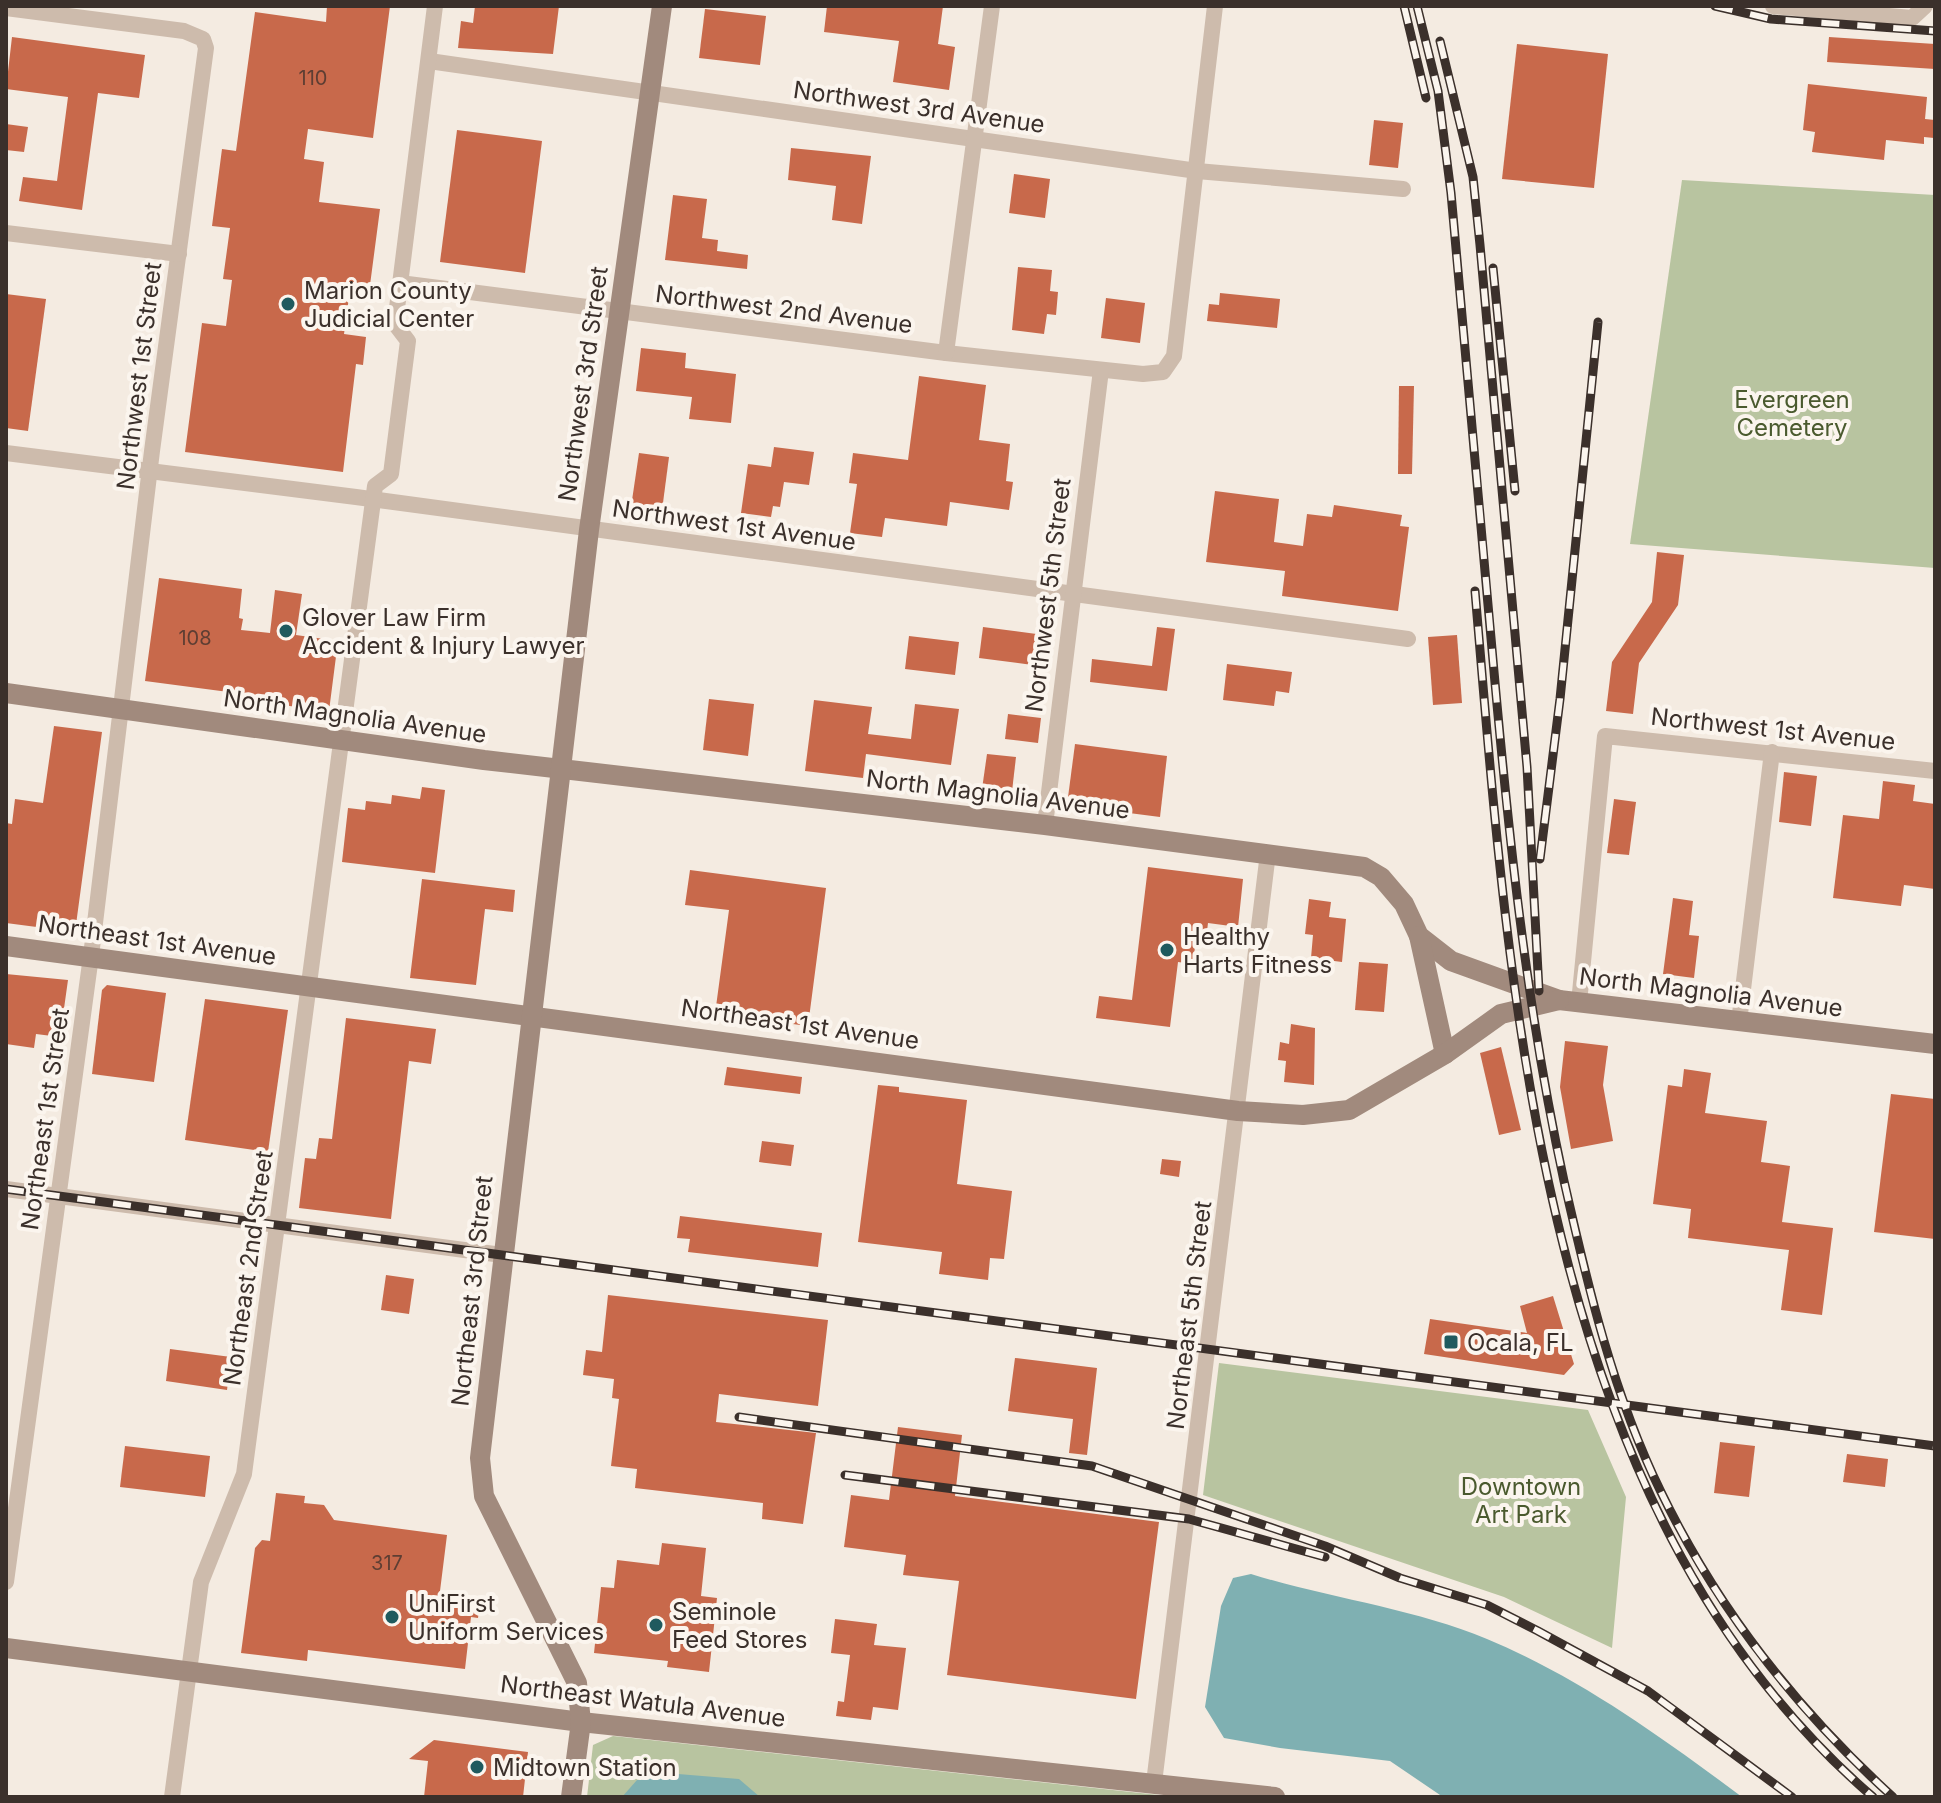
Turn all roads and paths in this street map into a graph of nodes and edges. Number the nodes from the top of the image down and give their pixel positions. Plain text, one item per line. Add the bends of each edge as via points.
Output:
1 (435, 6) edge
2 (662, 6) edge
3 (992, 6) edge
4 (1215, 6) edge
5 (1773, 6) edge
6 (1925, 6) edge
7 (6, 8) edge
8 (429, 61) junction
9 (649, 90) junction
10 (972, 140) junction
11 (1197, 171) junction
12 (1403, 189) dead end
13 (6, 233) edge
14 (179, 254) junction
15 (400, 283) junction
16 (621, 313) junction
17 (946, 353) junction
18 (1101, 370) junction
19 (6, 453) edge
20 (150, 470) junction
21 (374, 501) junction
22 (589, 530) junction
23 (1071, 594) junction
24 (1408, 639) dead end
25 (6, 693) edge
26 (121, 710) junction
27 (341, 738) junction
28 (1772, 752) junction
29 (559, 770) junction
30 (1935, 771) edge
31 (1045, 825) junction
32 (1268, 853) junction
33 (1419, 936) junction
34 (6, 946) edge
35 (91, 956) junction
36 (307, 986) junction
37 (1569, 1002) junction
38 (530, 1013) junction
39 (1739, 1022) junction
40 (1935, 1044) edge
41 (1445, 1054) junction
42 (1238, 1111) junction
43 (6, 1189) edge
44 (59, 1196) junction
45 (278, 1225) junction
46 (502, 1255) junction
47 (10, 1516) edge
48 (6, 1582) edge
49 (6, 1648) edge
50 (190, 1670) junction
51 (581, 1722) junction
52 (1154, 1783) junction
53 (172, 1797) edge
54 (571, 1797) edge
55 (1275, 1797) edge

1 - 8 street
2 - 9 main road, Northwest 3rd Street
3 - 10 street
4 - 11 street
5 - 6 street via 1912,18
7 - 14 street, Northwest 1st Street via 184,31 203,39
8 - 9 street, Northwest 3rd Avenue
8 - 15 street
9 - 10 street, Northwest 3rd Avenue
9 - 16 main road, Northwest 3rd Street
10 - 11 street, Northwest 3rd Avenue
10 - 17 street
11 - 12 street, Northwest 3rd Avenue
11 - 18 street, Northwest 2nd Avenue via 1174,356 1163,372
13 - 14 street
14 - 20 street, Northwest 1st Street
15 - 16 street, Northwest 2nd Avenue
15 - 21 street via 395,324 408,341 391,474 375,486
16 - 17 street, Northwest 2nd Avenue
16 - 22 main road, Northwest 3rd Street
17 - 18 street, Northwest 2nd Avenue
18 - 23 street, Northwest 5th Street
19 - 20 street, Northwest 1st Avenue
20 - 21 street, Northwest 1st Avenue
20 - 26 street, Northwest 1st Street
21 - 22 street, Northwest 1st Avenue
21 - 27 street, Northeast 2nd Street
22 - 23 street, Northwest 1st Avenue
22 - 29 main road, Northwest 3rd Street
23 - 24 street, Northwest 1st Avenue
23 - 31 street, Northwest 5th Street
25 - 26 main road, North Magnolia Avenue
26 - 27 main road, North Magnolia Avenue
26 - 35 street, Northeast 1st Street
27 - 29 main road, North Magnolia Avenue
27 - 36 street, Northeast 2nd Street
28 - 30 street, Northwest 1st Avenue
28 - 37 street, Northwest 1st Avenue via 1605,736
28 - 39 street
29 - 31 main road, North Magnolia Avenue
29 - 38 main road, Northeast 3rd Street
31 - 32 main road, North Magnolia Avenue
32 - 33 main road, North Magnolia Avenue via 1364,867 1381,877 1404,904
32 - 42 street, Northeast 5th Street
33 - 37 main road, North Magnolia Avenue via 1451,961
33 - 41 main road
34 - 35 main road, Northeast 1st Avenue
35 - 36 main road, Northeast 1st Avenue
35 - 44 street, Northeast 1st Street
36 - 38 main road, Northeast 1st Avenue
36 - 45 street, Northeast 2nd Street
37 - 39 main road, North Magnolia Avenue
37 - 41 main road, Northeast 1st Avenue via 1501,1014
38 - 42 main road, Northeast 1st Avenue
38 - 46 main road, Northeast 3rd Street
39 - 40 main road, North Magnolia Avenue
41 - 42 main road, Northeast 1st Avenue via 1349,1110 1303,1115
42 - 52 street, Northeast 5th Street
43 - 44 street
44 - 45 street
44 - 47 street, Northeast 1st Street
45 - 46 street
45 - 50 street, Northeast 2nd Street via 244,1474 201,1582
46 - 51 main road, Northeast 3rd Street via 480,1458 484,1496 577,1683
47 - 48 street, Northeast 1st Street
49 - 50 main road, Northeast Watula Avenue
50 - 51 main road, Northeast Watula Avenue
50 - 53 street, Northeast 2nd Street
51 - 52 main road, Northeast Watula Avenue
51 - 54 main road, Northeast 3rd Street
52 - 55 main road, Northeast Watula Avenue

